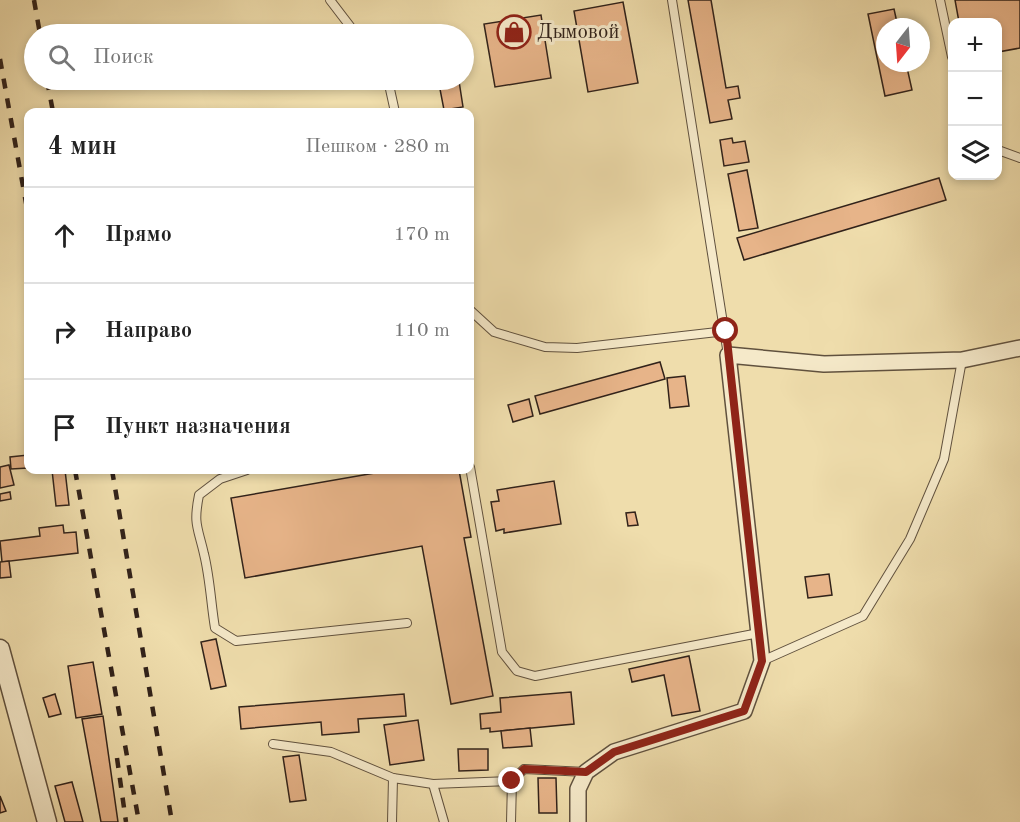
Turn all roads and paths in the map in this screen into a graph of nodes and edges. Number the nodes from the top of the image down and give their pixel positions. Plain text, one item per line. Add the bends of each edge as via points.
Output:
1 (330, 0) edge
2 (672, 0) edge
3 (940, 0) edge
4 (348, 24) edge
5 (948, 38) edge
6 (390, 90) edge
7 (394, 108) edge
8 (1002, 151) edge
9 (1020, 158) edge
10 (474, 313) edge
11 (726, 331) junction
12 (1020, 348) edge
13 (728, 355) junction
14 (962, 360) junction
15 (235, 474) edge
16 (471, 474) edge
17 (407, 622) dead end
18 (761, 633) junction
19 (0, 649) edge
20 (762, 661) junction
21 (273, 744) dead end
22 (586, 772) junction
23 (393, 778) junction
24 (512, 781) junction
25 (433, 784) junction
26 (47, 822) edge
27 (392, 822) edge
28 (444, 822) edge
29 (512, 822) edge
30 (578, 822) edge

1 - 4 lane
2 - 11 lane
3 - 5 lane
6 - 7 lane
8 - 9 lane
10 - 11 lane via 494,332 545,347 577,348
11 - 13 lane
12 - 14 street
13 - 14 street via 824,364
13 - 18 street
14 - 20 lane via 944,459 910,539 863,616
15 - 17 lane via 220,479 199,495 195,515 215,628 236,641
16 - 18 lane via 502,652 517,671 535,676
18 - 20 street
19 - 26 street
20 - 22 street via 744,711 614,752
21 - 23 lane via 331,752
22 - 24 lane via 524,769
22 - 30 street via 578,789
23 - 25 lane
23 - 27 lane
24 - 25 lane
24 - 29 lane
25 - 28 lane

